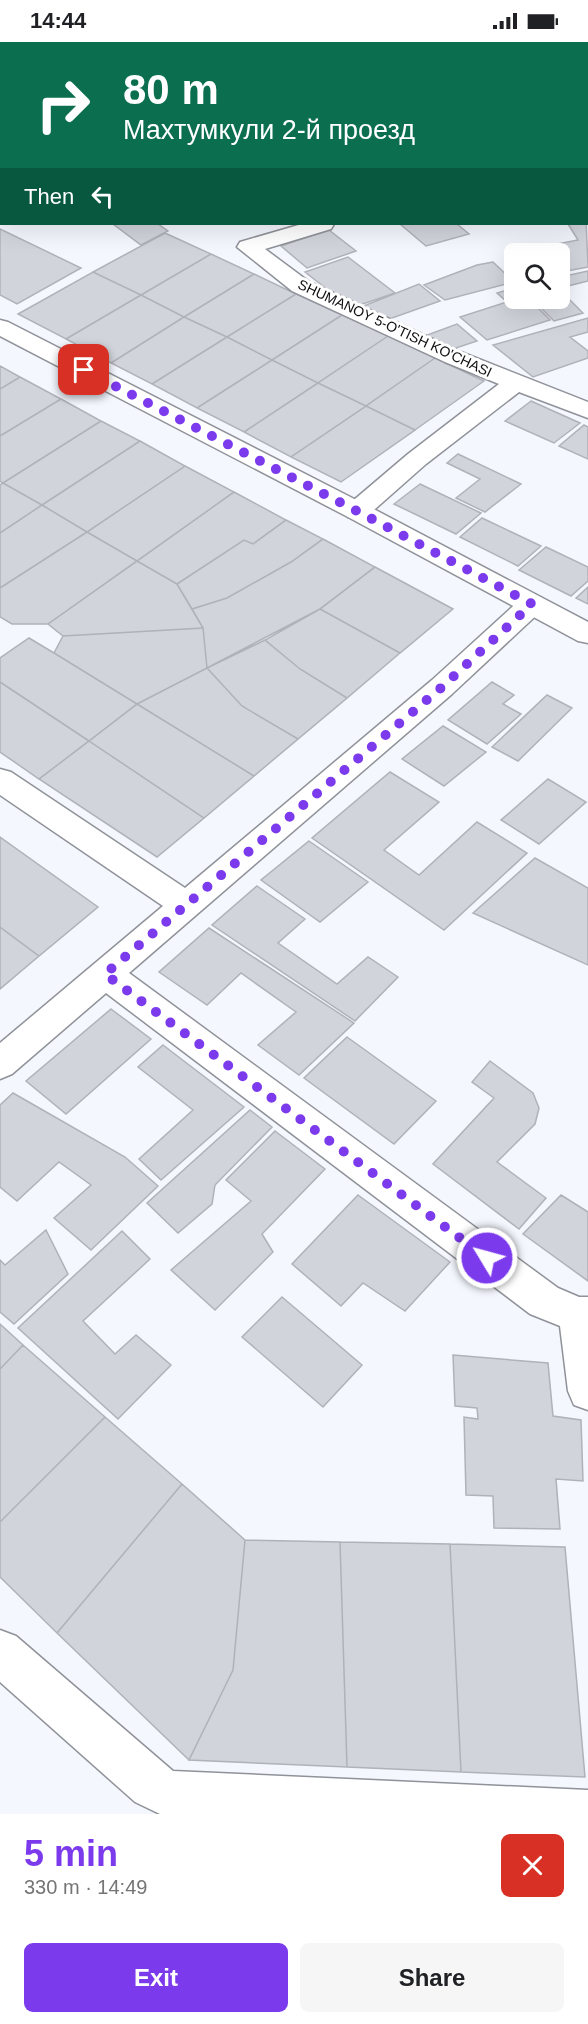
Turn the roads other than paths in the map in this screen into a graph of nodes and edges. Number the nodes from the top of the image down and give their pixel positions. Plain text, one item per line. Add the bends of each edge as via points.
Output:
1 (319, 225) edge
2 (0, 327) edge
3 (517, 382) junction
4 (588, 411) edge
5 (357, 511) junction
6 (532, 604) junction
7 (588, 634) edge
8 (0, 780) edge
9 (185, 904) junction
10 (105, 974) junction
11 (0, 1064) edge
12 (583, 1315) edge
13 (588, 1391) edge
14 (0, 1652) edge
15 (588, 1814) edge

1 - 3 street, SHUMANOY 5-O'TISH KO'CHASI via 248,247 300,286 453,357
2 - 5 street
3 - 4 street, SHUMANOY 5-O'TISH KO'CHASI
3 - 5 street
5 - 6 street
6 - 7 street
6 - 9 street via 442,687
8 - 9 street
9 - 10 street
10 - 11 street
10 - 12 street via 544,1301
12 - 13 street
14 - 15 street via 164,1792 179,1796

